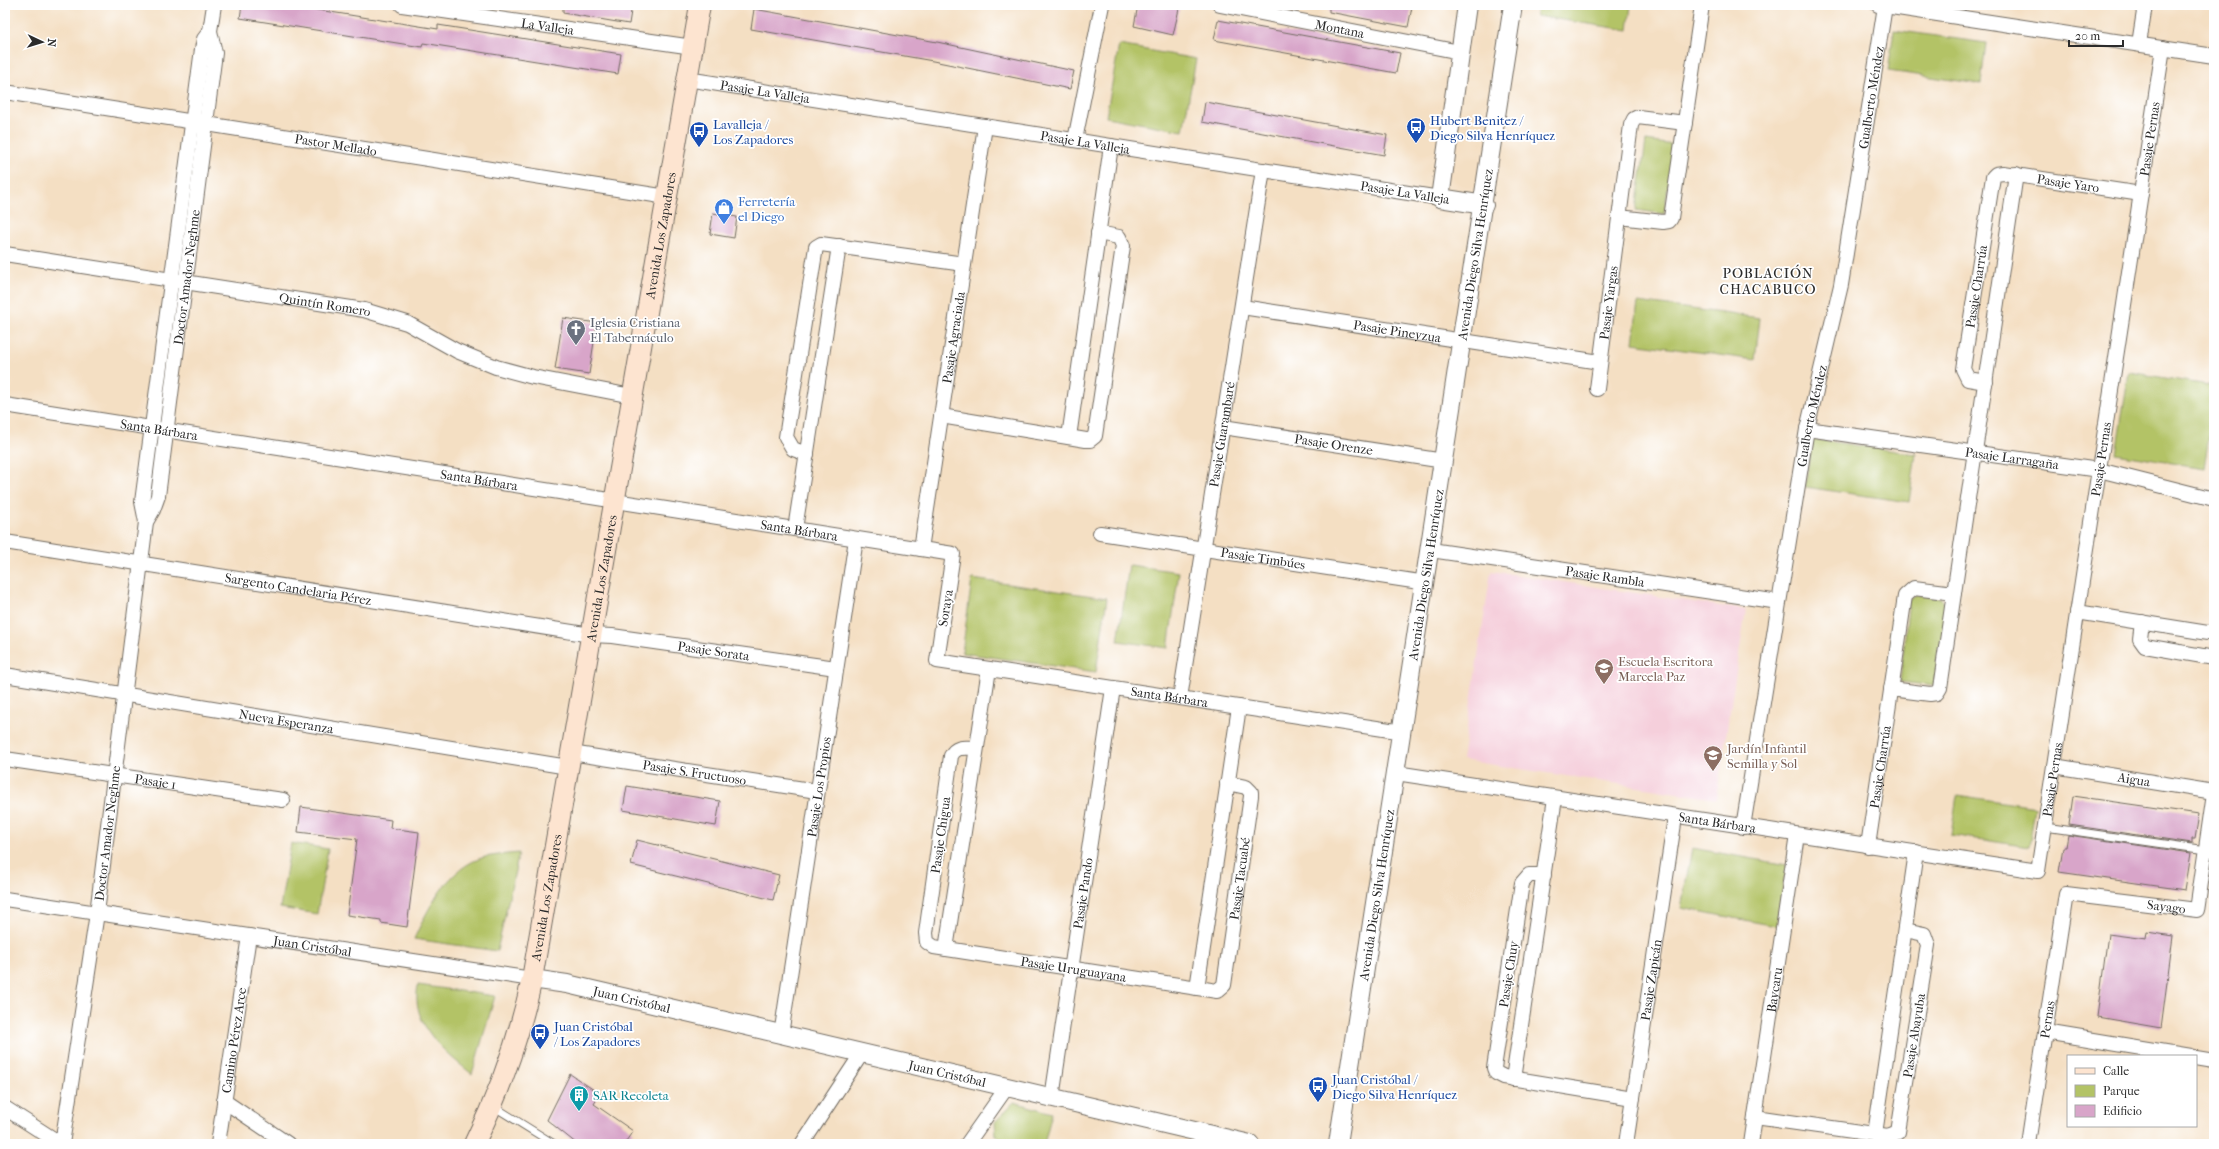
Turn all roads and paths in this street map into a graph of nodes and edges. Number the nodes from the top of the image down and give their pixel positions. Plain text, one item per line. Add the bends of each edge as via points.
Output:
1 (214, 5) edge
2 (402, 5) edge
3 (700, 5) edge
4 (1102, 5) edge
5 (1220, 5) edge
6 (1467, 5) edge
7 (1513, 5) edge
8 (1702, 5) edge
9 (2145, 5) edge
10 (1881, 6) edge
11 (2139, 44) junction
12 (692, 47) junction
13 (2163, 48) junction
14 (1460, 52) junction
15 (2214, 56) edge
16 (687, 79) junction
17 (5, 92) edge
18 (199, 122) junction
19 (1685, 123) junction
20 (985, 126) junction
21 (1075, 140) junction
22 (1111, 146) junction
23 (1264, 170) junction
24 (1996, 174) joint
25 (2016, 174) junction
26 (2141, 194) junction
27 (667, 197) junction
28 (1440, 198) junction
29 (1484, 204) junction
30 (1619, 217) junction
31 (1098, 233) junction
32 (839, 246) junction
33 (5, 254) edge
34 (964, 264) junction
35 (171, 280) junction
36 (185, 282) junction
37 (1242, 307) junction
38 (1463, 341) junction
39 (1600, 362) junction
40 (1986, 382) junction
41 (1597, 389) dead end
42 (632, 396) junction
43 (5, 404) edge
44 (941, 416) junction
45 (1223, 427) junction
46 (159, 429) junction
47 (1807, 429) junction
48 (1069, 437) junction
49 (1976, 453) junction
50 (807, 454) junction
51 (1444, 461) junction
52 (2099, 470) junction
53 (2214, 499) edge
54 (614, 501) junction
55 (796, 529) junction
56 (1100, 533) dead end
57 (856, 539) junction
58 (5, 542) edge
59 (921, 549) junction
60 (1204, 549) junction
61 (1431, 550) junction
62 (953, 554) joint
63 (141, 564) junction
64 (1426, 583) junction
65 (1954, 593) junction
66 (1779, 602) junction
67 (2077, 612) junction
68 (2142, 622) junction
69 (2214, 634) edge
70 (591, 635) junction
71 (2214, 658) edge
72 (936, 661) joint
73 (836, 668) junction
74 (988, 669) junction
75 (5, 675) edge
76 (1113, 688) junction
77 (1891, 689) junction
78 (124, 695) junction
79 (1180, 698) junction
80 (1239, 707) junction
81 (1403, 732) junction
82 (976, 748) junction
83 (5, 759) edge
84 (570, 760) junction
85 (2054, 766) junction
86 (1396, 773) junction
87 (114, 775) junction
88 (1228, 783) junction
89 (818, 791) junction
90 (2214, 792) edge
91 (1555, 798) junction
92 (283, 800) dead end
93 (1675, 816) junction
94 (1743, 827) junction
95 (2045, 827) junction
96 (1797, 835) junction
97 (1868, 846) junction
98 (2206, 850) junction
99 (1916, 852) junction
100 (2038, 871) joint
101 (1544, 875) junction
102 (2066, 894) joint
103 (5, 899) edge
104 (97, 913) junction
105 (1905, 930) junction
106 (249, 936) junction
107 (927, 942) joint
108 (946, 949) junction
109 (1071, 968) junction
110 (532, 979) junction
111 (1197, 988) junction
112 (1221, 990) joint
113 (2045, 1032) junction
114 (781, 1034) junction
115 (862, 1054) junction
116 (2184, 1055) edge
117 (2197, 1057) edge
118 (2214, 1060) edge
119 (1513, 1079) junction
120 (1007, 1087) junction
121 (1052, 1098) junction
122 (1633, 1098) junction
123 (224, 1101) junction
124 (492, 1106) junction
125 (5, 1108) edge
126 (1755, 1117) junction
127 (1875, 1134) junction
128 (973, 1142) edge
129 (62, 1144) edge
130 (218, 1144) edge
131 (288, 1144) edge
132 (474, 1144) edge
133 (554, 1144) edge
134 (802, 1144) edge
135 (1250, 1144) edge
136 (1338, 1144) edge
137 (1626, 1144) edge
138 (1751, 1144) edge
139 (2028, 1144) edge

1 - 18 street, Doctor Amador Neghme via 210,31 204,39 202,49
2 - 12 street, La Valleja
3 - 12 main road, Avenida Los Zapadores
4 - 21 street
5 - 14 street, Montana
6 - 14 street
7 - 29 street, Avenida Diego Silva Henríquez
8 - 19 street
9 - 11 street
10 - 11 street
10 - 47 street, Gualberto Méndez via 1841,286
11 - 13 street
12 - 16 main road, Avenida Los Zapadores
13 - 15 street
13 - 26 street, Pasaje Pernas
14 - 28 street
16 - 20 street, Pasaje La Valleja
16 - 27 main road, Avenida Los Zapadores
17 - 18 street, Pastor Mellado
18 - 27 street, Pastor Mellado
18 - 35 street, Doctor Amador Neghme
18 - 36 street, Doctor Amador Neghme
19 - 30 street via 1669,221
19 - 30 street, Pasaje Yargas via 1643,117 1634,119 1631,125
20 - 21 street, Pasaje La Valleja
20 - 34 street, Pasaje Agraciada
21 - 22 street, Pasaje La Valleja
22 - 23 street, Pasaje La Valleja
22 - 31 street
23 - 28 street, Pasaje La Valleja
23 - 37 street, Pasaje Guarambaré
24 - 25 street, Pasaje Yaro
24 - 40 street, Pasaje Charrúa via 1992,181 1963,369 1968,379
25 - 26 street, Pasaje Yaro
25 - 40 street, Pasaje Charrúa
26 - 52 street, Pasaje Pernas
27 - 42 main road, Avenida Los Zapadores
28 - 29 street, Pasaje La Valleja
29 - 38 street, Avenida Diego Silva Henríquez
30 - 39 street, Pasaje Yargas
31 - 48 street
31 - 48 street via 1119,237 1123,246 1095,436 1086,440
32 - 34 street
32 - 50 street
32 - 50 street via 822,244 816,250 787,432 790,445
33 - 35 street, Quintín Romero
34 - 44 street, Pasaje Agraciada
35 - 36 street, Quintín Romero
35 - 46 street, Doctor Amador Neghme
36 - 42 street, Quintín Romero via 386,316 424,331 457,351 496,367
36 - 46 street, Doctor Amador Neghme
37 - 38 street, Pasaje Pineyzua
37 - 45 street, Pasaje Guarambaré
38 - 39 street, Pasaje Pineyzua
38 - 51 street, Avenida Diego Silva Henríquez
39 - 41 street, Pasaje Yargas
40 - 49 street, Pasaje Charrúa
42 - 54 main road, Avenida Los Zapadores
43 - 46 street, Santa Bárbara
44 - 48 street
44 - 59 street, Pasaje Agraciada
45 - 51 street, Pasaje Orenze
45 - 60 street, Pasaje Guarambaré
46 - 54 street, Santa Bárbara
46 - 63 street, Doctor Amador Neghme via 158,496 146,522
47 - 49 street, Pasaje Larragaña
47 - 66 street, Gualberto Méndez
49 - 52 street, Pasaje Larragaña
49 - 65 street, Pasaje Charrúa
50 - 55 street
51 - 61 street, Avenida Diego Silva Henríquez
52 - 53 street, Pasaje Larragaña
52 - 67 street, Pasaje Pernas
54 - 55 street, Santa Bárbara
54 - 70 main road, Avenida Los Zapadores
55 - 57 street, Santa Bárbara
56 - 60 street, Pasaje Timbúes
57 - 59 street, Santa Bárbara
57 - 73 street, Pasaje Los Propios
58 - 63 street, Sargento Candelaria Pérez
59 - 62 street, Santa Bárbara
60 - 64 street, Pasaje Timbúes
60 - 79 street, Pasaje Guarambaré
61 - 64 street, Avenida Diego Silva Henríquez
61 - 66 street, Pasaje Rambla
62 - 72 street, Soraya
63 - 70 street, Sargento Candelaria Pérez
63 - 78 street, Doctor Amador Neghme
64 - 81 street, Avenida Diego Silva Henríquez
65 - 77 street, Pasaje Charrúa via 1914,588 1907,593
65 - 77 street, Pasaje Charrúa via 1939,690 1930,694
66 - 94 street, Gualberto Méndez
67 - 68 street
67 - 85 street, Pasaje Pernas
68 - 69 street
68 - 71 street via 2140,639 2145,646
70 - 73 street, Pasaje Sorata
70 - 84 main road, Avenida Los Zapadores
72 - 74 street, Santa Bárbara
73 - 89 street, Pasaje Los Propios
74 - 76 street, Santa Bárbara
74 - 82 street, Pasaje Chigua
75 - 78 street, Nueva Esperanza
76 - 79 street, Santa Bárbara
76 - 109 street, Pasaje Pando
77 - 97 street, Pasaje Charrúa
78 - 84 street, Nueva Esperanza
78 - 87 street, Doctor Amador Neghme
79 - 80 street, Santa Bárbara
80 - 81 street, Santa Bárbara
80 - 88 street, Pasaje Tacuabé
81 - 86 street, Avenida Diego Silva Henríquez
82 - 107 street, Pasaje Chigua via 955,749 951,756 926,934
82 - 108 street, Pasaje Chigua
83 - 87 street, Pasaje 1
84 - 89 street, Pasaje S. Fructuoso
84 - 110 main road, Avenida Los Zapadores
85 - 90 street, Aigua
85 - 95 street, Pasaje Pernas
86 - 91 street, Santa Bárbara
86 - 136 street, Avenida Diego Silva Henríquez
87 - 92 street, Pasaje 1
87 - 104 street, Doctor Amador Neghme
88 - 111 street, Pasaje Tacuabé
88 - 112 street, Pasaje Tacuabé via 1246,786 1251,796 1224,984
89 - 114 street, Pasaje Los Propios
90 - 98 street, Sayago
91 - 93 street, Santa Bárbara
91 - 101 street, Pasaje Chuy
93 - 94 street, Santa Bárbara
93 - 122 street, Pasaje Zapicán
94 - 96 street, Santa Bárbara
95 - 98 lane
95 - 100 street, Pasaje Pernas
96 - 97 street, Santa Bárbara
96 - 126 street, Baycaru
97 - 99 street, Santa Bárbara
98 - 102 street, Sayago via 2197,910
99 - 100 street, Santa Bárbara
99 - 105 street, Pasaje Abayuba
101 - 119 street, Pasaje Chuy
101 - 119 street, Pasaje Chuy via 1529,875 1522,883 1494,1063 1496,1073
102 - 113 street, Pernas
103 - 104 street, Juan Cristóbal
104 - 106 street, Juan Cristóbal
104 - 129 street, Doctor Amador Neghme
105 - 127 street, Pasaje Abayuba
105 - 127 street, Pasaje Abayuba via 1921,933 1926,937 1928,945 1900,1128 1892,1136
106 - 110 street, Juan Cristóbal
106 - 123 street, Camino Pérez Arce
107 - 108 street, Pasaje Uruguayana via 934,947
108 - 109 street, Pasaje Uruguayana
109 - 111 street, Pasaje Uruguayana
109 - 121 street, Pasaje Pando
110 - 114 street, Juan Cristóbal via 567,984
110 - 124 main road, Avenida Los Zapadores via 522,1024
111 - 112 street, Pasaje Uruguayana
113 - 116 street
113 - 139 street, Pernas
114 - 115 street, Juan Cristóbal
115 - 120 street, Juan Cristóbal
115 - 134 street
117 - 118 street
119 - 122 street, Pasaje Chuy
120 - 121 street, Juan Cristóbal
120 - 128 street
121 - 135 street, Juan Cristóbal
122 - 137 street, Pasaje Zapicán
123 - 130 street, Camino Pérez Arce
123 - 131 street
124 - 132 main road, Avenida Los Zapadores
124 - 133 lane
125 - 129 street
126 - 127 street, Pasaje Abayuba
126 - 138 street, Baycaru

